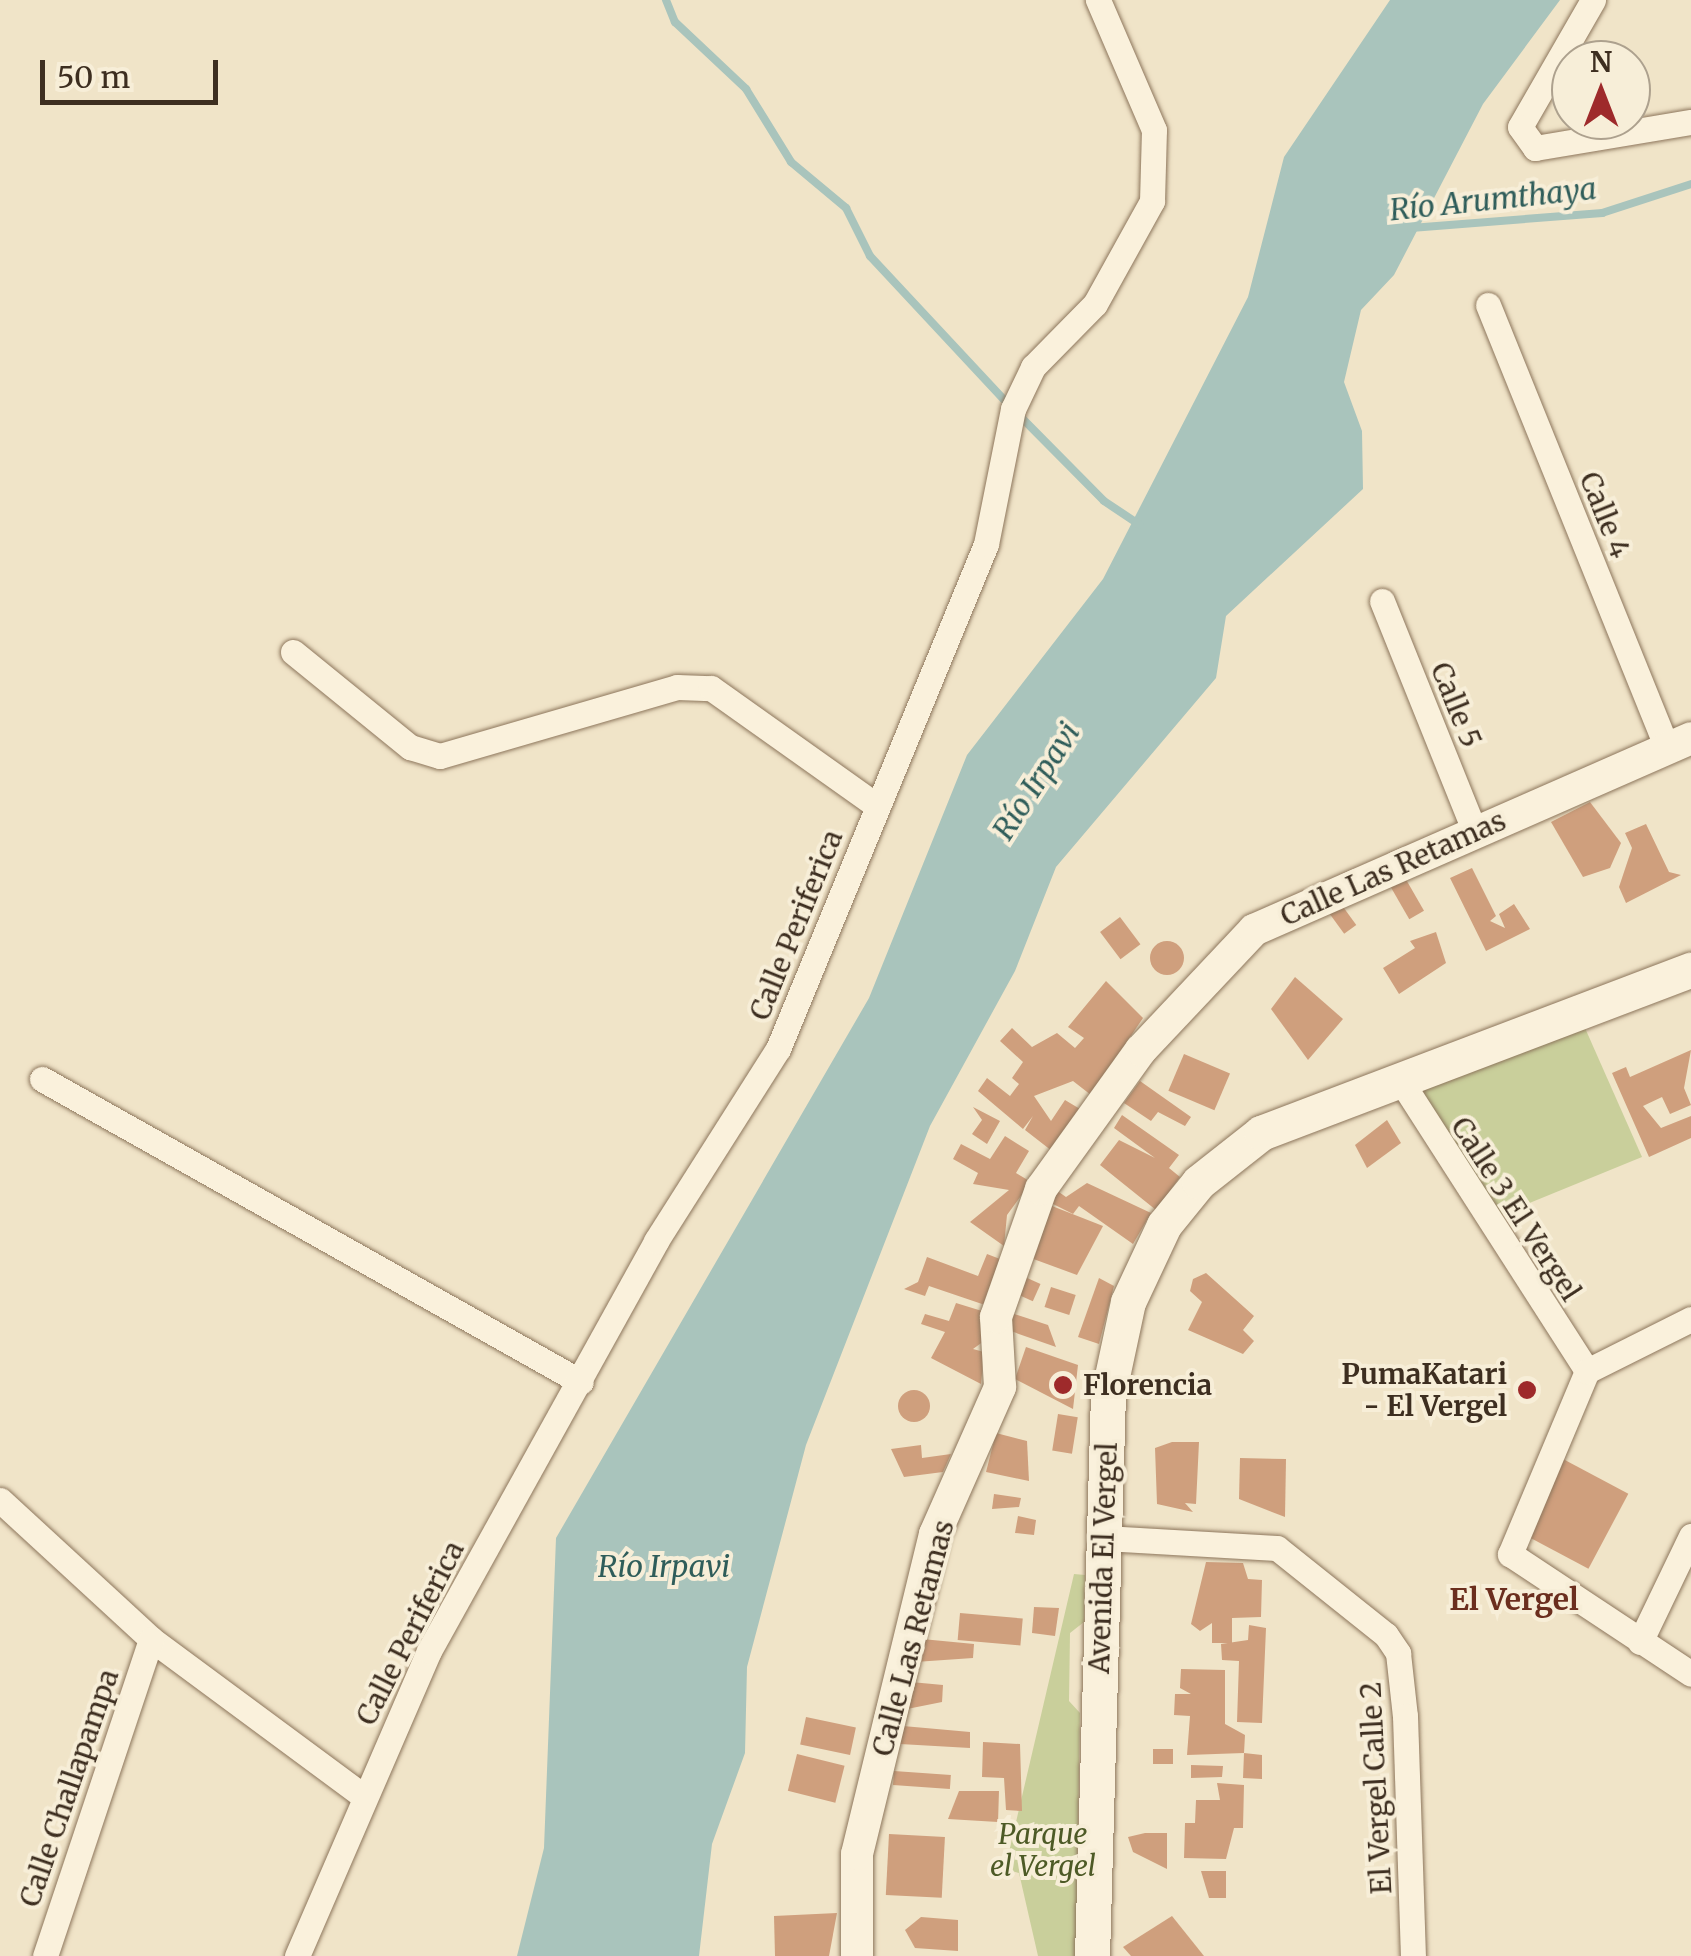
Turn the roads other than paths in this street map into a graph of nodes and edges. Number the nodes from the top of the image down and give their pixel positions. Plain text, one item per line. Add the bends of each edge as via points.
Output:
1 (1098, 0) edge
2 (1593, 0) edge
3 (1691, 122) edge
4 (1488, 305) dead end
5 (1382, 600) dead end
6 (293, 652) dead end
7 (1679, 743) edge
8 (877, 806) junction
9 (1475, 832) junction
10 (1691, 970) edge
11 (1400, 1078) junction
12 (42, 1079) dead end
13 (1691, 1319) edge
14 (1587, 1371) junction
15 (581, 1382) junction
16 (0, 1500) edge
17 (1691, 1536) edge
18 (1104, 1538) junction
19 (151, 1639) junction
20 (1640, 1642) junction
21 (1691, 1674) edge
22 (363, 1796) junction
23 (44, 1956) edge
24 (298, 1956) edge
25 (857, 1956) edge
26 (1092, 1956) edge
27 (1414, 1956) edge

1 - 8 street, Calle Periferica via 1154,130 1158,179 1095,304 1033,367 1020,395 986,544
2 - 3 street via 1520,127 1535,148
4 - 7 street, Calle 4
5 - 9 street, Calle 5
6 - 8 street via 410,747 440,756 677,687 712,688
7 - 9 street, Calle Las Retamas
8 - 15 street, Calle Periferica via 778,1049 656,1242
9 - 25 street, Calle Las Retamas via 1254,930 1141,1050 1041,1190 996,1317 1000,1387 935,1534 857,1854
10 - 11 main road, Avenida El Vergel
11 - 14 street, Calle 3 El Vergel
11 - 18 main road, Avenida El Vergel via 1230,1152 1164,1226 1118,1335
12 - 15 street
13 - 14 street
14 - 20 street via 1510,1554
15 - 22 street, Calle Periferica via 430,1651
16 - 19 street
17 - 20 street
18 - 26 main road, Avenida El Vergel
18 - 27 street, El Vergel Calle 2 via 1277,1548 1386,1635 1398,1652 1405,1716
19 - 22 street
19 - 23 street, Calle Challapampa
20 - 21 street
22 - 24 street, Calle Periferica

